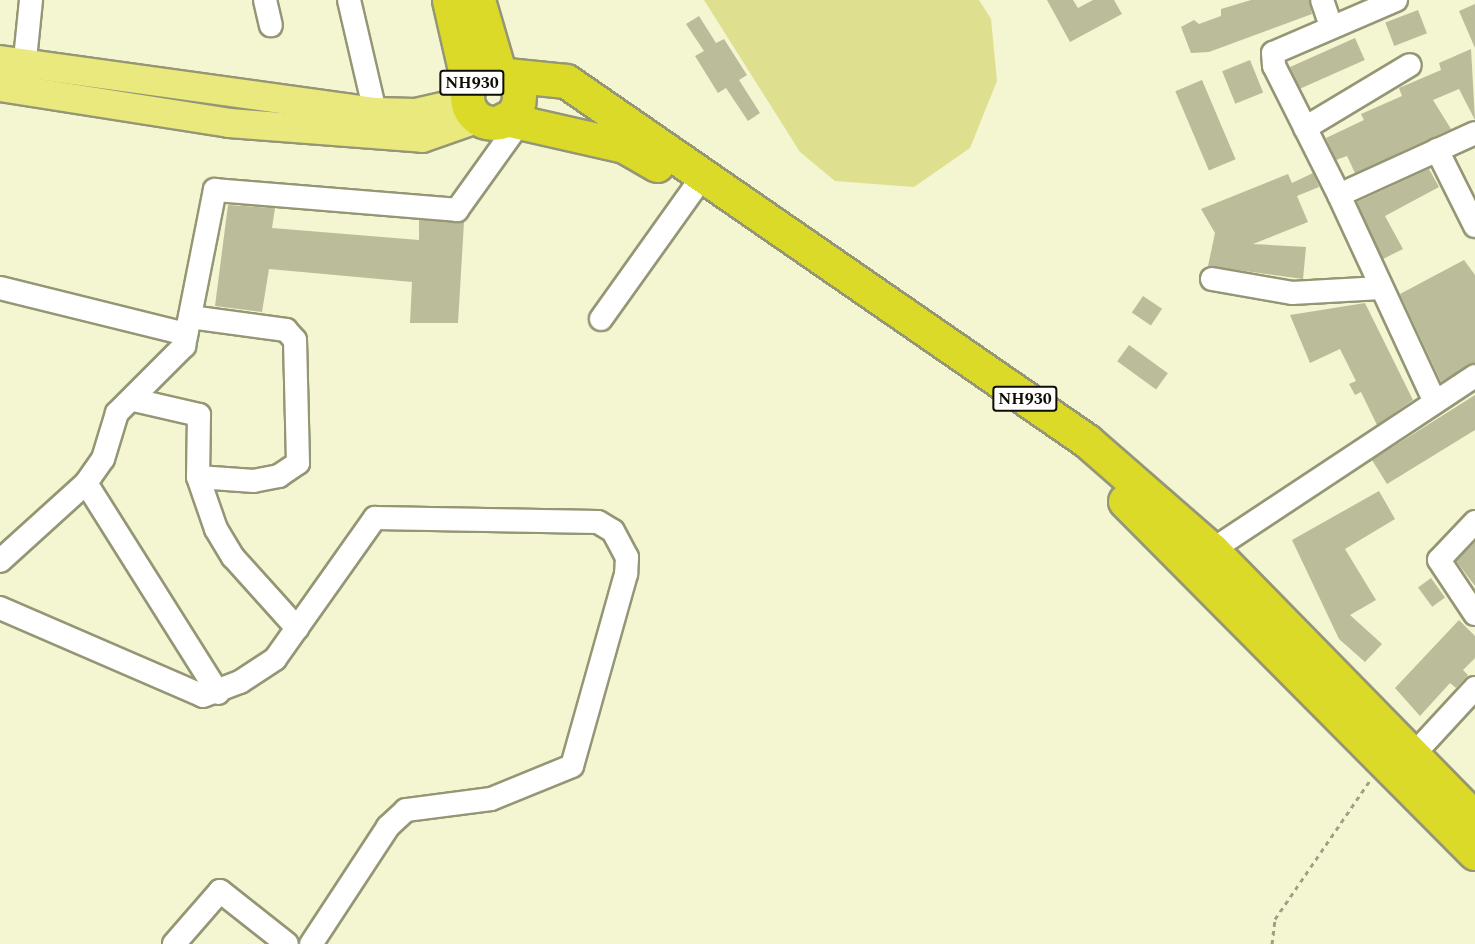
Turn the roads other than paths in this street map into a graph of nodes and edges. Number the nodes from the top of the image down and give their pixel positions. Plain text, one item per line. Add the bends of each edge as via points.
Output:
1 (31, 0) edge
2 (265, 0) edge
3 (349, 0) edge
4 (449, 0) edge
5 (478, 0) edge
6 (1322, 0) edge
7 (1396, 0) edge
8 (271, 25) dead end
9 (1331, 26) junction
10 (1410, 65) dead end
11 (503, 74) junction
12 (11, 76) edge
13 (488, 110) junction
14 (375, 112) junction
15 (1305, 128) junction
16 (1475, 133) edge
17 (1437, 150) junction
18 (699, 183) junction
19 (1339, 195) junction
20 (1475, 226) edge
21 (1212, 279) dead end
22 (0, 288) edge
23 (1381, 288) junction
24 (601, 319) dead end
25 (188, 325) junction
26 (1475, 376) edge
27 (134, 400) junction
28 (1435, 402) junction
29 (198, 477) junction
30 (86, 483) junction
31 (1475, 522) edge
32 (1212, 550) junction
33 (0, 561) edge
34 (0, 608) edge
35 (1475, 614) edge
36 (297, 628) junction
37 (1475, 688) edge
38 (218, 693) junction
39 (1398, 762) junction
40 (1475, 819) edge
41 (1475, 853) edge
42 (174, 944) edge
43 (287, 944) edge
44 (311, 944) edge

1 - 12 street
2 - 8 street
3 - 14 street
4 - 13 highway, NH930
5 - 11 highway, NH930
6 - 9 street
7 - 9 street
9 - 15 street via 1273,53 1274,66
10 - 15 street
11 - 13 highway, NH930 via 480,75
11 - 13 highway, NH930 via 519,94 515,111
11 - 18 highway, NH930 via 566,81
12 - 13 main road via 229,123 422,138
12 - 14 main road
13 - 14 main road
13 - 18 highway, NH930 via 634,150
13 - 25 street via 457,210 215,190
15 - 19 street
16 - 17 street
17 - 19 street
17 - 20 street
18 - 24 street
18 - 32 highway, NH930 via 1087,441
18 - 39 highway, NH930 via 1108,485
19 - 23 street
21 - 23 street via 1292,293
22 - 25 street
23 - 28 street
25 - 27 street via 184,346
25 - 29 street via 286,330 295,340 298,463 279,476 254,482
26 - 28 street
27 - 29 street via 199,415
27 - 30 street via 117,413 104,459
28 - 32 street
29 - 36 street via 223,543
30 - 33 street
30 - 38 street
31 - 35 street via 1439,560
32 - 39 highway, NH930
34 - 38 street via 191,693
36 - 38 street via 260,671
36 - 44 street via 367,525 386,514 598,522 613,531 627,557 572,766 563,775 491,799 406,810 388,827
37 - 39 street
39 - 40 highway, NH930
39 - 41 highway, NH930
42 - 43 street via 220,891

